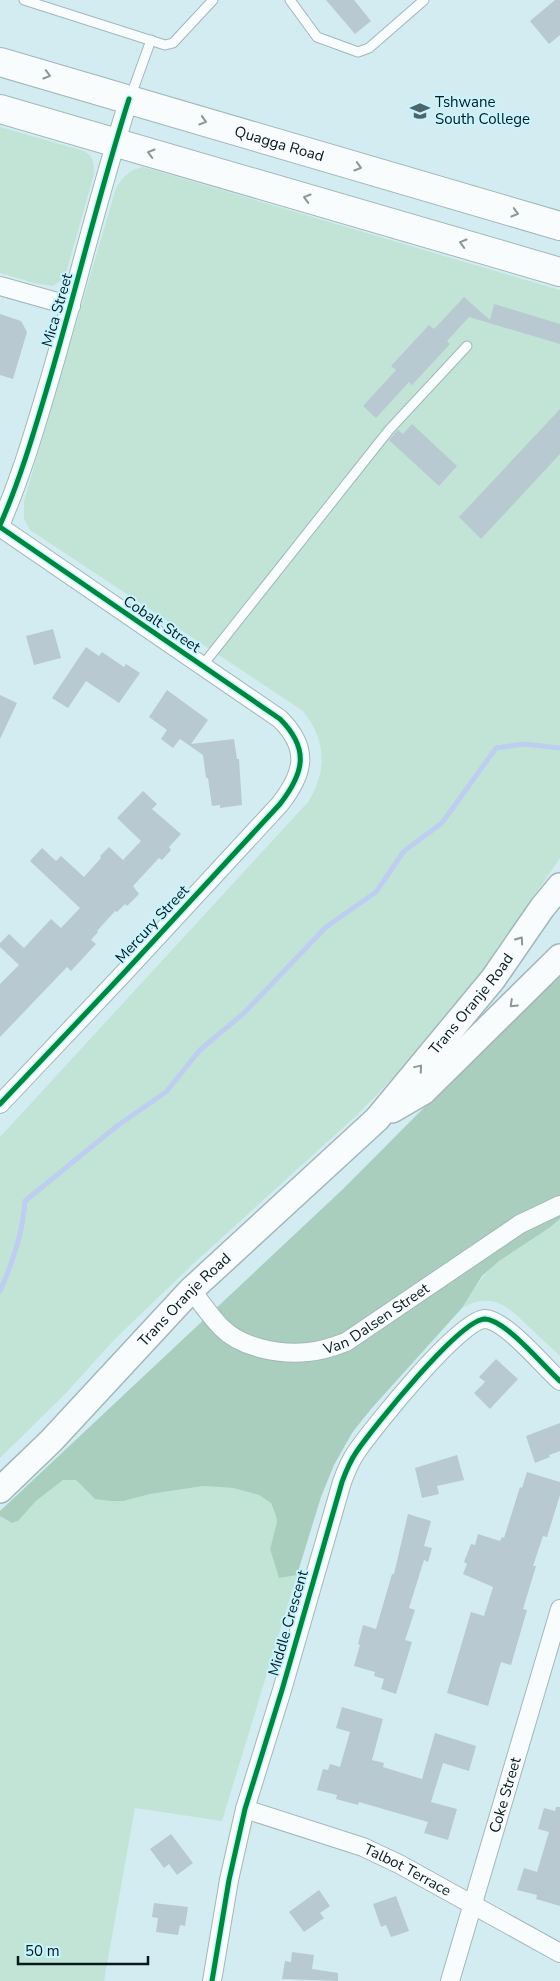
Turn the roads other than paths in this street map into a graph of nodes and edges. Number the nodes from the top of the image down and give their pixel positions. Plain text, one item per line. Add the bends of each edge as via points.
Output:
1 (24, 0) edge
2 (214, 0) edge
3 (290, 0) edge
4 (424, 0) edge
5 (151, 40) junction
6 (0, 62) edge
7 (129, 99) junction
8 (0, 109) edge
9 (115, 143) junction
10 (560, 226) edge
11 (560, 272) edge
12 (0, 286) edge
13 (72, 306) junction
14 (467, 346) dead end
15 (0, 526) edge
16 (202, 666) junction
17 (300, 750) joint
18 (560, 886) edge
19 (560, 957) edge
20 (0, 1104) edge
21 (377, 1119) junction
22 (560, 1206) edge
23 (192, 1290) junction
24 (560, 1382) edge
25 (0, 1490) edge
26 (560, 1609) edge
27 (245, 1809) junction
28 (473, 1905) junction
29 (560, 1953) edge
30 (212, 1981) edge
31 (450, 1981) edge

1 - 5 lane
2 - 5 lane via 173,43 165,45
3 - 4 lane via 316,37 358,52 369,48
5 - 7 lane
6 -> 7 main road, Quagga Road
7 - 9 street, Mica Street
7 -> 10 main road, Quagga Road
8 - 9 main road
11 -> 9 main road
9 - 13 street, Mica Street
12 - 13 street
13 - 15 street, Mica Street via 28,451
14 - 16 lane via 383,438
15 - 16 street, Cobalt Street
16 - 17 street, Cobalt Street via 280,719 296,738
17 - 20 street, Mercury Street via 300,771 280,804
21 -> 18 main road, Trans Oranje Road via 493,979
19 -> 21 main road, Trans Oranje Road via 423,1092
21 - 23 main road, Trans Oranje Road
22 - 23 street, Van Dalsen Street via 520,1224 346,1342 322,1350 284,1352 260,1348 241,1340 221,1327
23 - 25 main road, Trans Oranje Road via 51,1441
24 - 27 street, Middle Crescent via 515,1336 493,1321 481,1320 444,1348 356,1452 342,1482
26 - 28 street, Coke Street
27 - 28 street, Talbot Terrace via 363,1847
27 - 30 street, Middle Crescent
28 - 29 street, Talbot Terrace
28 - 31 street, Coke Street

